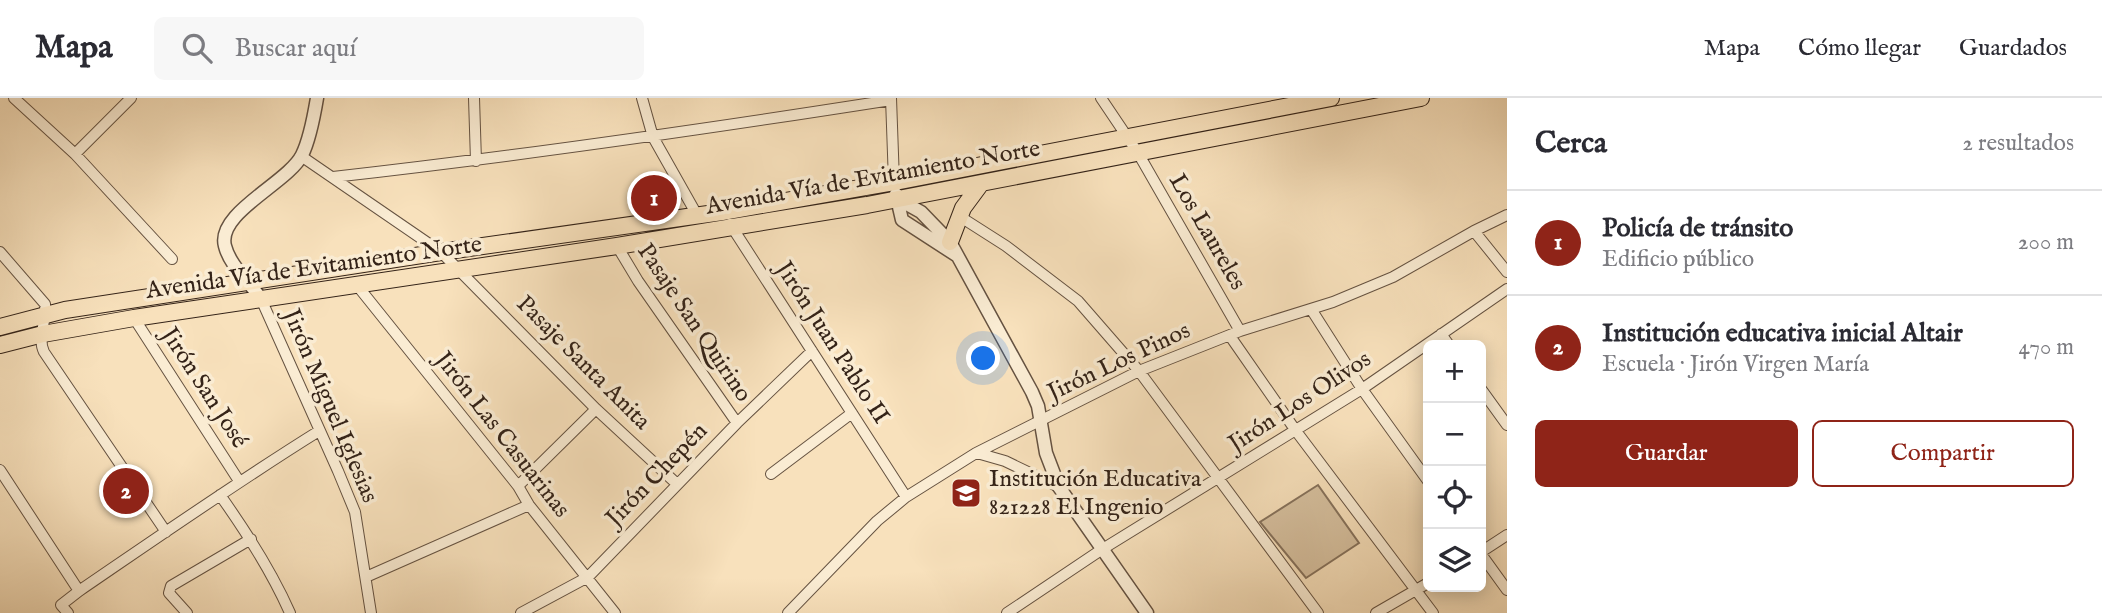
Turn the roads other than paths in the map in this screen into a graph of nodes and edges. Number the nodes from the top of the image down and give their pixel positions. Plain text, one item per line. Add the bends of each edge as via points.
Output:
1 (14, 98) edge
2 (131, 98) edge
3 (317, 98) edge
4 (474, 98) edge
5 (642, 98) edge
6 (1101, 98) edge
7 (1331, 98) edge
8 (1421, 98) edge
9 (891, 99) edge
10 (653, 137) junction
11 (1127, 138) junction
12 (1065, 150) junction
13 (1138, 153) junction
14 (75, 154) junction
15 (301, 156) junction
16 (476, 161) junction
17 (1069, 167) junction
18 (333, 177) junction
19 (980, 185) junction
20 (895, 190) junction
21 (697, 215) junction
22 (1507, 215) edge
23 (959, 216) junction
24 (726, 219) junction
25 (1474, 231) junction
26 (950, 242) junction
27 (617, 246) junction
28 (0, 252) edge
29 (441, 252) junction
30 (959, 257) junction
31 (172, 260) dead end
32 (460, 270) junction
33 (1507, 272) edge
34 (250, 282) junction
35 (356, 284) junction
36 (1507, 289) edge
37 (261, 299) junction
38 (1311, 309) junction
39 (46, 314) junction
40 (134, 318) junction
41 (0, 327) edge
42 (43, 334) junction
43 (1235, 334) junction
44 (1441, 334) junction
45 (1445, 340) edge
46 (0, 345) edge
47 (812, 351) junction
48 (1139, 372) junction
49 (1362, 389) junction
50 (1486, 396) edge
51 (596, 409) junction
52 (852, 413) junction
53 (1041, 421) junction
54 (737, 423) junction
55 (1507, 425) edge
56 (319, 431) junction
57 (1296, 431) junction
58 (976, 453) junction
59 (0, 470) edge
60 (771, 474) dead end
61 (1423, 474) edge
62 (1219, 479) junction
63 (239, 481) junction
64 (677, 484) junction
65 (518, 486) junction
66 (1059, 487) junction
67 (220, 495) junction
68 (906, 497) junction
69 (529, 505) junction
70 (166, 532) junction
71 (1507, 535) edge
72 (251, 539) junction
73 (1101, 550) junction
74 (1486, 550) edge
75 (1486, 560) edge
76 (366, 577) junction
77 (588, 578) junction
78 (1423, 586) edge
79 (1417, 590) junction
80 (1507, 590) edge
81 (79, 591) junction
82 (65, 609) edge
83 (792, 612) edge
84 (187, 613) edge
85 (290, 613) edge
86 (371, 613) edge
87 (521, 613) edge
88 (614, 613) edge
89 (1007, 613) edge
90 (1147, 613) edge
91 (1318, 613) edge
92 (1377, 613) edge
93 (1433, 613) edge

1 - 14 street
2 - 14 street
3 - 15 street
4 - 16 street
5 - 10 street
6 - 11 street, Los Laureles
7 - 11 highway, Avenida Vía de Evitamiento Norte
8 - 13 highway, Avenida Vía de Evitamiento Norte
9 - 10 street
9 - 20 street
10 - 16 street
10 - 21 street
11 - 12 highway, Avenida Vía de Evitamiento Norte
11 - 13 street, Los Laureles
12 - 17 highway
12 - 20 highway, Avenida Vía de Evitamiento Norte
13 - 17 highway, Avenida Vía de Evitamiento Norte
13 - 43 street, Los Laureles
14 - 31 street
15 - 18 street, Pasaje Santa Anita
15 - 34 street via 224,231 230,259
16 - 18 street
17 - 19 highway, Avenida Vía de Evitamiento Norte
18 - 29 street, Pasaje Santa Anita
19 - 20 highway, Avenida Vía de Evitamiento Norte
19 - 23 highway
20 - 24 highway, Avenida Vía de Evitamiento Norte
20 - 26 street
20 - 30 street via 902,220
21 - 24 highway, Avenida Vía de Evitamiento Norte
21 - 29 highway, Avenida Vía de Evitamiento Norte
22 - 25 street, Jirón Los Pinos
23 - 26 highway
23 - 48 street via 1078,301
24 - 27 highway, Avenida Vía de Evitamiento Norte
24 - 47 street, Jirón Juan Pablo II
25 - 33 street
25 - 38 street, Jirón Los Pinos via 1394,277
26 - 30 street
27 - 32 highway, Avenida Vía de Evitamiento Norte
27 - 54 street, Pasaje San Quirino
28 - 39 street via 45,304
29 - 32 street, Pasaje Santa Anita
29 - 34 highway, Avenida Vía de Evitamiento Norte
30 - 53 street via 1032,392
32 - 35 highway, Avenida Vía de Evitamiento Norte
32 - 51 street, Pasaje Santa Anita
34 - 37 street
34 - 39 highway, Avenida Vía de Evitamiento Norte
35 - 37 highway, Avenida Vía de Evitamiento Norte
35 - 65 street, Jirón Las Casuarinas
36 - 44 street, Jirón Los Olivos
37 - 40 highway, Avenida Vía de Evitamiento Norte
37 - 56 street, Jirón Miguel Iglesias
38 - 43 street, Jirón Los Pinos
38 - 49 street
39 - 41 highway, Avenida Vía de Evitamiento Norte
39 - 42 street
40 - 42 highway, Avenida Vía de Evitamiento Norte
40 - 63 street, Jirón San José
42 - 46 highway, Avenida Vía de Evitamiento Norte
42 - 70 street via 44,352
43 - 48 street, Jirón Los Pinos
43 - 57 street, Los Laureles
44 - 45 street
44 - 49 street, Jirón Los Olivos
47 - 52 street, Jirón Juan Pablo II
47 - 54 street, Jirón Chepén
48 - 53 street, Jirón Los Pinos
48 - 62 street
49 - 57 street, Jirón Los Olivos
49 - 61 street
50 - 55 street
51 - 64 street, Pasaje Santa Anita
51 - 65 street
52 - 60 street
52 - 68 street, Jirón Juan Pablo II
53 - 58 street, Jirón Los Pinos
53 - 66 street via 1046,453
54 - 64 street, Jirón Chepén
56 - 63 street
56 - 76 street, Jirón Miguel Iglesias via 355,512
57 - 62 street, Jirón Los Olivos
57 - 79 street, Los Laureles
58 - 66 street via 1005,461
58 - 68 street, Jirón Los Pinos
59 - 81 street
62 - 73 street, Jirón Los Olivos
62 - 91 street
63 - 67 street
64 - 77 street, Jirón Chepén
65 - 69 street, Jirón Las Casuarinas
66 - 73 street
67 - 70 street
67 - 72 street
68 - 83 street, Jirón Los Pinos via 877,521
69 - 76 street
69 - 77 street, Jirón Las Casuarinas
70 - 81 street
71 - 74 street
72 - 84 street via 171,586 169,593
72 - 85 street
73 - 89 street, Jirón Los Olivos
73 - 90 street
75 - 80 street
76 - 86 street, Jirón Miguel Iglesias
77 - 87 street, Jirón Chepén
77 - 88 street, Jirón Las Casuarinas
78 - 79 street
79 - 92 street
79 - 93 street, Los Laureles
81 - 82 street

